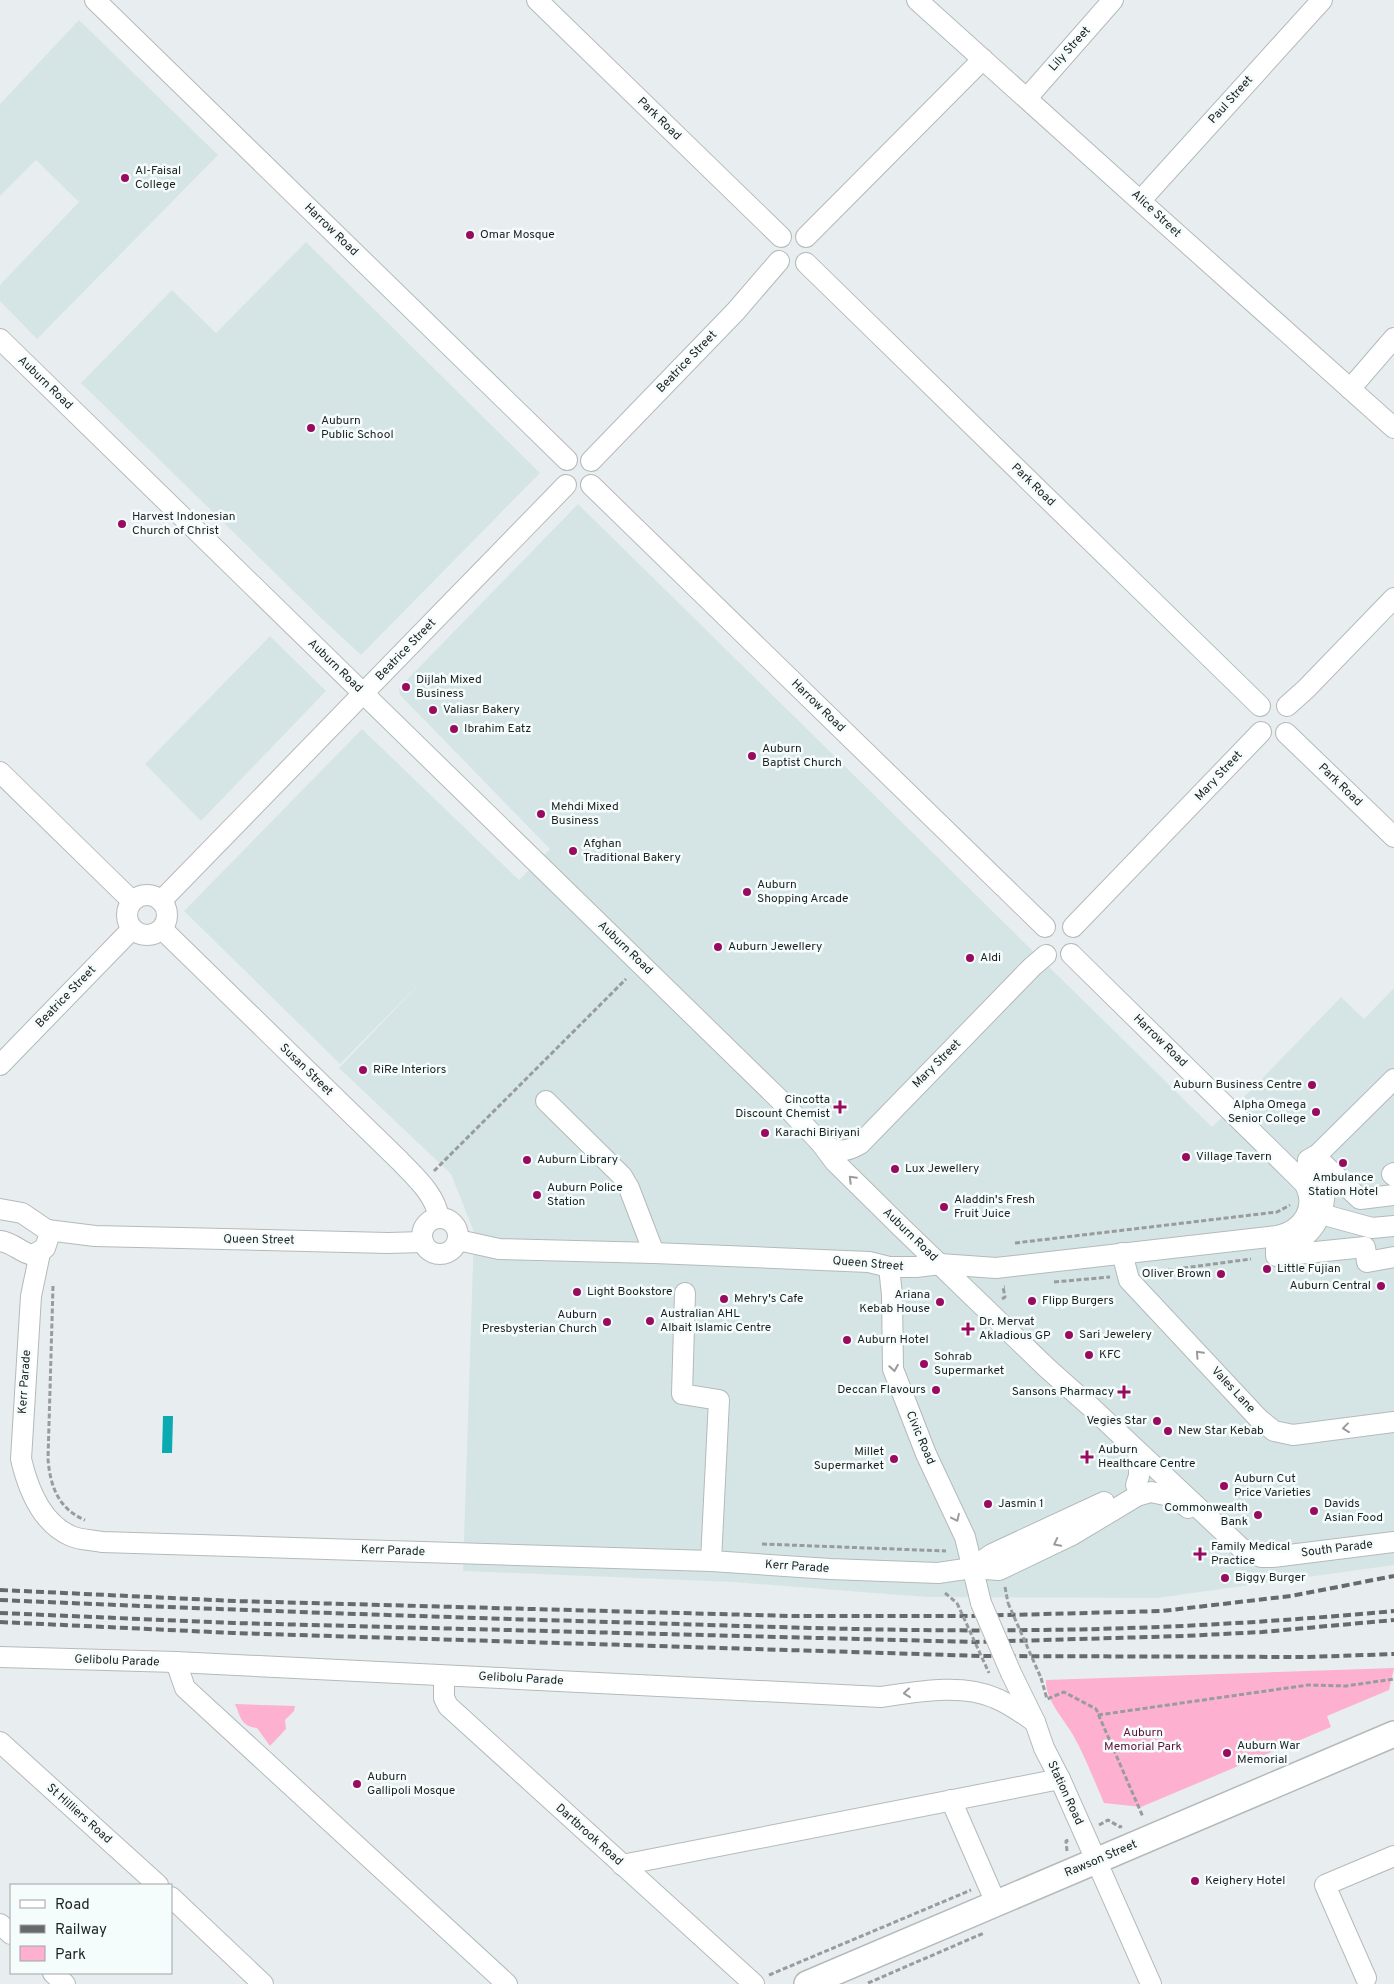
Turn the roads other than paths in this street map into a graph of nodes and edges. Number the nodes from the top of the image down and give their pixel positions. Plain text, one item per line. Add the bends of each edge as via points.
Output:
1 (95, 0) edge
2 (537, 0) edge
3 (917, 0) edge
4 (1322, 0) edge
5 (1108, 2) edge
6 (983, 59) junction
7 (1026, 98) junction
8 (1141, 200) junction
9 (781, 237) junction
10 (806, 237) junction
11 (779, 261) junction
12 (806, 263) junction
13 (1394, 338) edge
14 (0, 339) edge
15 (1350, 389) junction
16 (1394, 428) edge
17 (567, 460) junction
18 (591, 461) junction
19 (566, 485) junction
20 (591, 485) junction
21 (1394, 598) edge
22 (363, 694) junction
23 (1260, 706) junction
24 (1287, 706) junction
25 (1261, 732) junction
26 (1286, 733) junction
27 (0, 772) edge
28 (1394, 837) edge
29 (132, 901) junction
30 (161, 901) junction
31 (1045, 927) junction
32 (1072, 927) junction
33 (132, 929) junction
34 (162, 929) junction
35 (1071, 954) junction
36 (1046, 955) junction
37 (0, 1066) edge
38 (1394, 1079) edge
39 (546, 1101) dead end
40 (820, 1142) junction
41 (1308, 1163) junction
42 (0, 1195) edge
43 (1394, 1195) edge
44 (0, 1209) edge
45 (22, 1213) junction
46 (1321, 1214) junction
47 (438, 1218) junction
48 (1394, 1226) edge
49 (458, 1240) junction
50 (0, 1242) edge
51 (423, 1242) junction
52 (39, 1244) junction
53 (1277, 1246) junction
54 (654, 1253) junction
55 (1122, 1254) junction
56 (1394, 1258) edge
57 (940, 1264) junction
58 (889, 1267) junction
59 (996, 1268) junction
60 (686, 1293) dead end
61 (977, 1300) junction
62 (1394, 1422) edge
63 (1138, 1453) junction
64 (1172, 1482) junction
65 (1136, 1485) junction
66 (1213, 1522) junction
67 (1394, 1542) edge
68 (1251, 1554) joint
69 (711, 1561) junction
70 (972, 1568) junction
71 (981, 1602) joint
72 (0, 1657) edge
73 (176, 1662) junction
74 (444, 1676) junction
75 (1035, 1722) junction
76 (1394, 1734) edge
77 (0, 1742) edge
78 (1060, 1779) junction
79 (951, 1800) junction
80 (1394, 1856) edge
81 (1096, 1861) junction
82 (622, 1864) junction
83 (157, 1884) edge
84 (993, 1894) junction
85 (172, 1898) edge
86 (0, 1924) edge
87 (10, 1933) edge
88 (54, 1974) edge
89 (1366, 1978) dead end
90 (753, 1983) edge
91 (66, 1984) edge
92 (262, 1984) edge
93 (507, 1984) edge
94 (808, 1984) edge
95 (1151, 1984) edge

1 - 17 street, Harrow Road
2 - 9 street, Park Road
3 - 6 street, Alice Street
4 - 8 street, Paul Street
5 - 7 street, Lily Street
6 - 7 street, Alice Street
6 - 10 street
7 - 8 street, Alice Street
8 - 15 street, Alice Street
9 - 10 street via 791,232
9 - 11 street via 775,252
10 - 12 street via 811,253
11 - 12 street via 789,268
11 - 18 street, Beatrice Street via 736,311
12 - 23 street, Park Road
13 - 15 street
14 - 22 street, Auburn Road
15 - 16 street, Alice Street
17 - 18 street via 582,456
17 - 19 street via 561,475
18 - 20 street via 596,476
19 - 20 street via 582,490
19 - 22 street, Beatrice Street
20 - 31 street, Harrow Road
21 - 24 street
22 - 30 street, Beatrice Street
22 - 40 street, Auburn Road
23 - 24 street via 1276,701
23 - 25 street via 1255,720
24 - 26 street via 1292,723
25 - 26 street via 1273,738
25 - 32 street, Mary Street
26 - 28 street, Park Road
27 - 29 street
29 - 30 street via 143,895 156,896
29 - 33 street via 127,912
30 - 34 street via 167,918
31 - 32 street via 1059,921
31 - 36 street via 1039,941
32 - 35 street via 1077,941
33 - 34 street via 150,935
33 - 37 street, Beatrice Street
34 - 47 street, Susan Street via 421,1184 436,1204
35 - 36 street via 1059,960
35 - 41 street, Harrow Road
36 - 40 street, Mary Street via 860,1144 848,1150 832,1150
38 - 41 street
39 - 54 street via 622,1176
57 -> 40 street, Auburn Road via 835,1162
41 - 43 street via 1360,1199
41 - 46 street via 1320,1176 1324,1200
41 - 53 street, Harrow Road via 1304,1183 1310,1200 1308,1210 1299,1226
42 - 45 street
44 - 45 street
45 - 52 street
46 - 48 street via 1372,1228
46 - 53 street via 1307,1234 1296,1242
47 - 49 street via 454,1224
47 - 51 street via 424,1226
49 - 51 street via 444,1254 431,1252
49 - 54 street, Queen Street via 499,1249
50 - 52 street
51 - 52 street, Queen Street via 96,1236
52 - 69 street, Kerr Parade via 30,1296 21,1459 26,1482 36,1503 54,1524 71,1536 102,1542
53 - 55 street, Queen Street
53 - 56 street, Queen Street via 1365,1247 1366,1262
54 - 58 street, Queen Street via 869,1262
55 - 59 street, Queen Street
62 -> 55 street, Vales Lane via 1293,1435 1274,1431 1129,1280
57 - 58 street, Queen Street
57 - 59 street, Queen Street
57 - 61 street, Auburn Road
58 -> 70 street, Civic Road via 892,1369 926,1454 965,1537
59 - 61 street via 978,1282
60 - 69 street via 682,1394 719,1400
61 - 63 street, Auburn Road
63 - 64 street, Auburn Road
63 - 65 street
64 - 65 street, Kerr Parade via 1144,1481
64 - 66 street, Auburn Road
65 - 70 street, Kerr Parade via 992,1554
66 - 68 street, Auburn Road
66 -> 70 street, Kerr Parade via 1178,1500 1151,1492 1137,1496 1072,1535 999,1570
67 - 68 street, South Parade via 1273,1557
69 - 70 street, Kerr Parade via 938,1573
70 - 71 street, Civic Road
71 - 75 street, Station Road, bridge
72 - 73 street, Gelibolu Parade
73 - 74 street, Gelibolu Parade
73 - 93 street via 185,1688
75 -> 74 street, Gelibolu Parade via 982,1693 934,1690 881,1697
74 - 82 street, Dartbrook Road via 444,1698 448,1706
75 - 78 street, Station Road
76 - 81 main road, Rawson Street
77 - 83 street, St Hilliers Road
78 - 79 street
78 - 81 street, Station Road
79 - 82 street
79 - 84 street
80 - 89 street via 1325,1885
81 - 84 main road, Rawson Street
81 - 95 street, Station Road
82 - 90 street, Dartbrook Road
84 - 94 main road, Rawson Street
85 - 92 street
86 - 87 street
88 - 91 street

